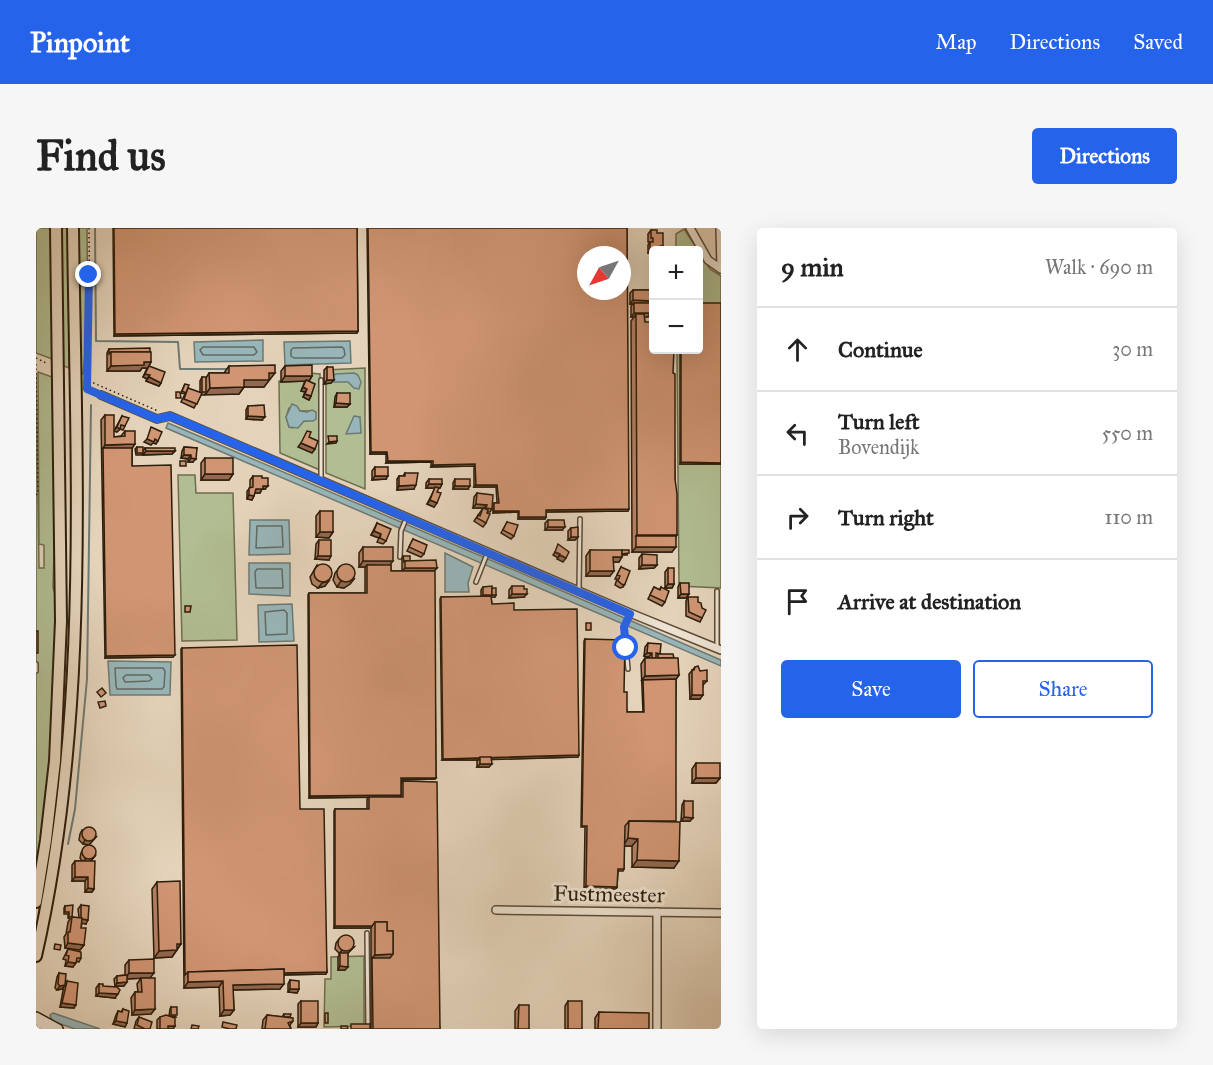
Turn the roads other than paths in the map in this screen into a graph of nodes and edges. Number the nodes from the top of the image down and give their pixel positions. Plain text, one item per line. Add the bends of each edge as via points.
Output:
1 (56, 228) edge
2 (73, 228) edge
3 (690, 228) edge
4 (720, 228) edge
5 (721, 269) edge
6 (321, 380) dead end
7 (101, 395) road end
8 (321, 481) junction
9 (406, 519) junction
10 (580, 519) dead end
11 (487, 554) junction
12 (400, 557) dead end
13 (476, 582) dead end
14 (717, 591) dead end
15 (579, 592) junction
16 (629, 615) junction
17 (719, 649) edge
18 (36, 664) edge
19 (628, 669) dead end
20 (36, 671) edge
21 (36, 902) edge
22 (496, 910) dead end
23 (657, 912) junction
24 (721, 913) edge
25 (367, 933) dead end
26 (36, 956) edge
27 (36, 1017) edge
28 (36, 1026) edge
29 (48, 1029) edge
30 (58, 1029) edge
31 (368, 1029) edge
32 (657, 1029) edge

1 - 21 main road via 59,705
2 - 26 main road via 76,619 60,820
3 - 5 street via 708,260
4 - 5 street
6 - 8 lane
7 - 8 street via 157,419 170,416
8 - 9 street
9 - 11 street
9 - 12 lane via 401,531
10 - 15 lane
11 - 13 lane
11 - 15 street
14 - 17 lane
15 - 16 street
16 - 17 street
16 - 19 lane via 624,627
18 - 20 lane
22 - 23 street, Fustmeester
23 - 24 street, Fustmeester
23 - 32 street
25 - 31 lane
27 - 30 main road
28 - 29 main road

